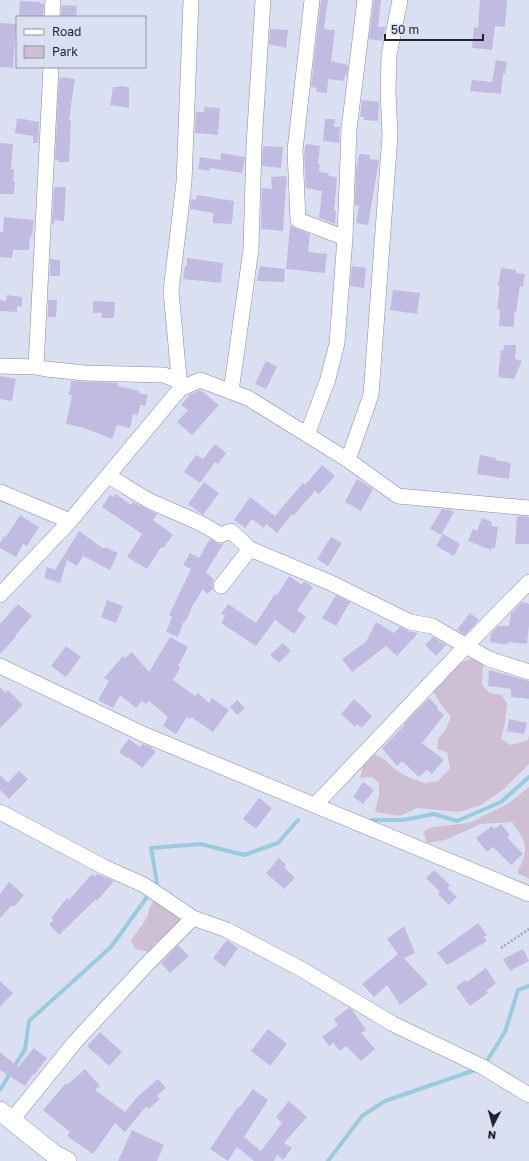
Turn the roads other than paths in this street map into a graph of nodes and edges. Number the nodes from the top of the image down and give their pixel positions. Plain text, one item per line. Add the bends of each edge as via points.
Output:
1 (53, 0) edge
2 (191, 0) edge
3 (263, 0) edge
4 (312, 0) edge
5 (365, 0) edge
6 (400, 0) edge
7 (52, 16) edge
8 (50, 68) edge
9 (345, 238) junction
10 (0, 366) edge
11 (36, 367) junction
12 (179, 385) junction
13 (231, 392) junction
14 (307, 435) junction
15 (348, 460) junction
16 (108, 476) junction
17 (0, 492) edge
18 (529, 508) edge
19 (70, 521) junction
20 (250, 549) junction
21 (529, 582) edge
22 (221, 586) dead end
23 (0, 595) edge
24 (466, 646) junction
25 (0, 666) edge
26 (529, 672) edge
27 (315, 805) junction
28 (0, 812) edge
29 (529, 894) edge
30 (193, 918) junction
31 (529, 1095) edge
32 (6, 1116) edge
33 (67, 1161) edge

1 - 7 street
2 - 12 street via 184,182 171,291
3 - 13 street via 250,249
4 - 9 street via 295,150 298,220
5 - 9 street via 349,129
6 - 15 street via 389,55 390,135 371,395
8 - 11 street
9 - 14 street via 337,343 328,379
10 - 11 street
11 - 12 street via 85,373 164,375
12 - 13 street via 200,380
12 - 16 street
13 - 14 street via 248,398
14 - 15 street
15 - 18 street via 398,496
16 - 19 street
16 - 20 street via 157,505 185,516 220,535 231,531
17 - 19 street
19 - 23 street
20 - 22 street
20 - 24 street via 331,583 410,622 432,626
21 - 24 street
24 - 26 street via 489,659
24 - 27 street
25 - 27 street via 146,735
27 - 29 street
28 - 30 street via 104,868 144,885
30 - 31 street via 227,930 295,966 393,1024 483,1067
30 - 32 street
32 - 33 street

